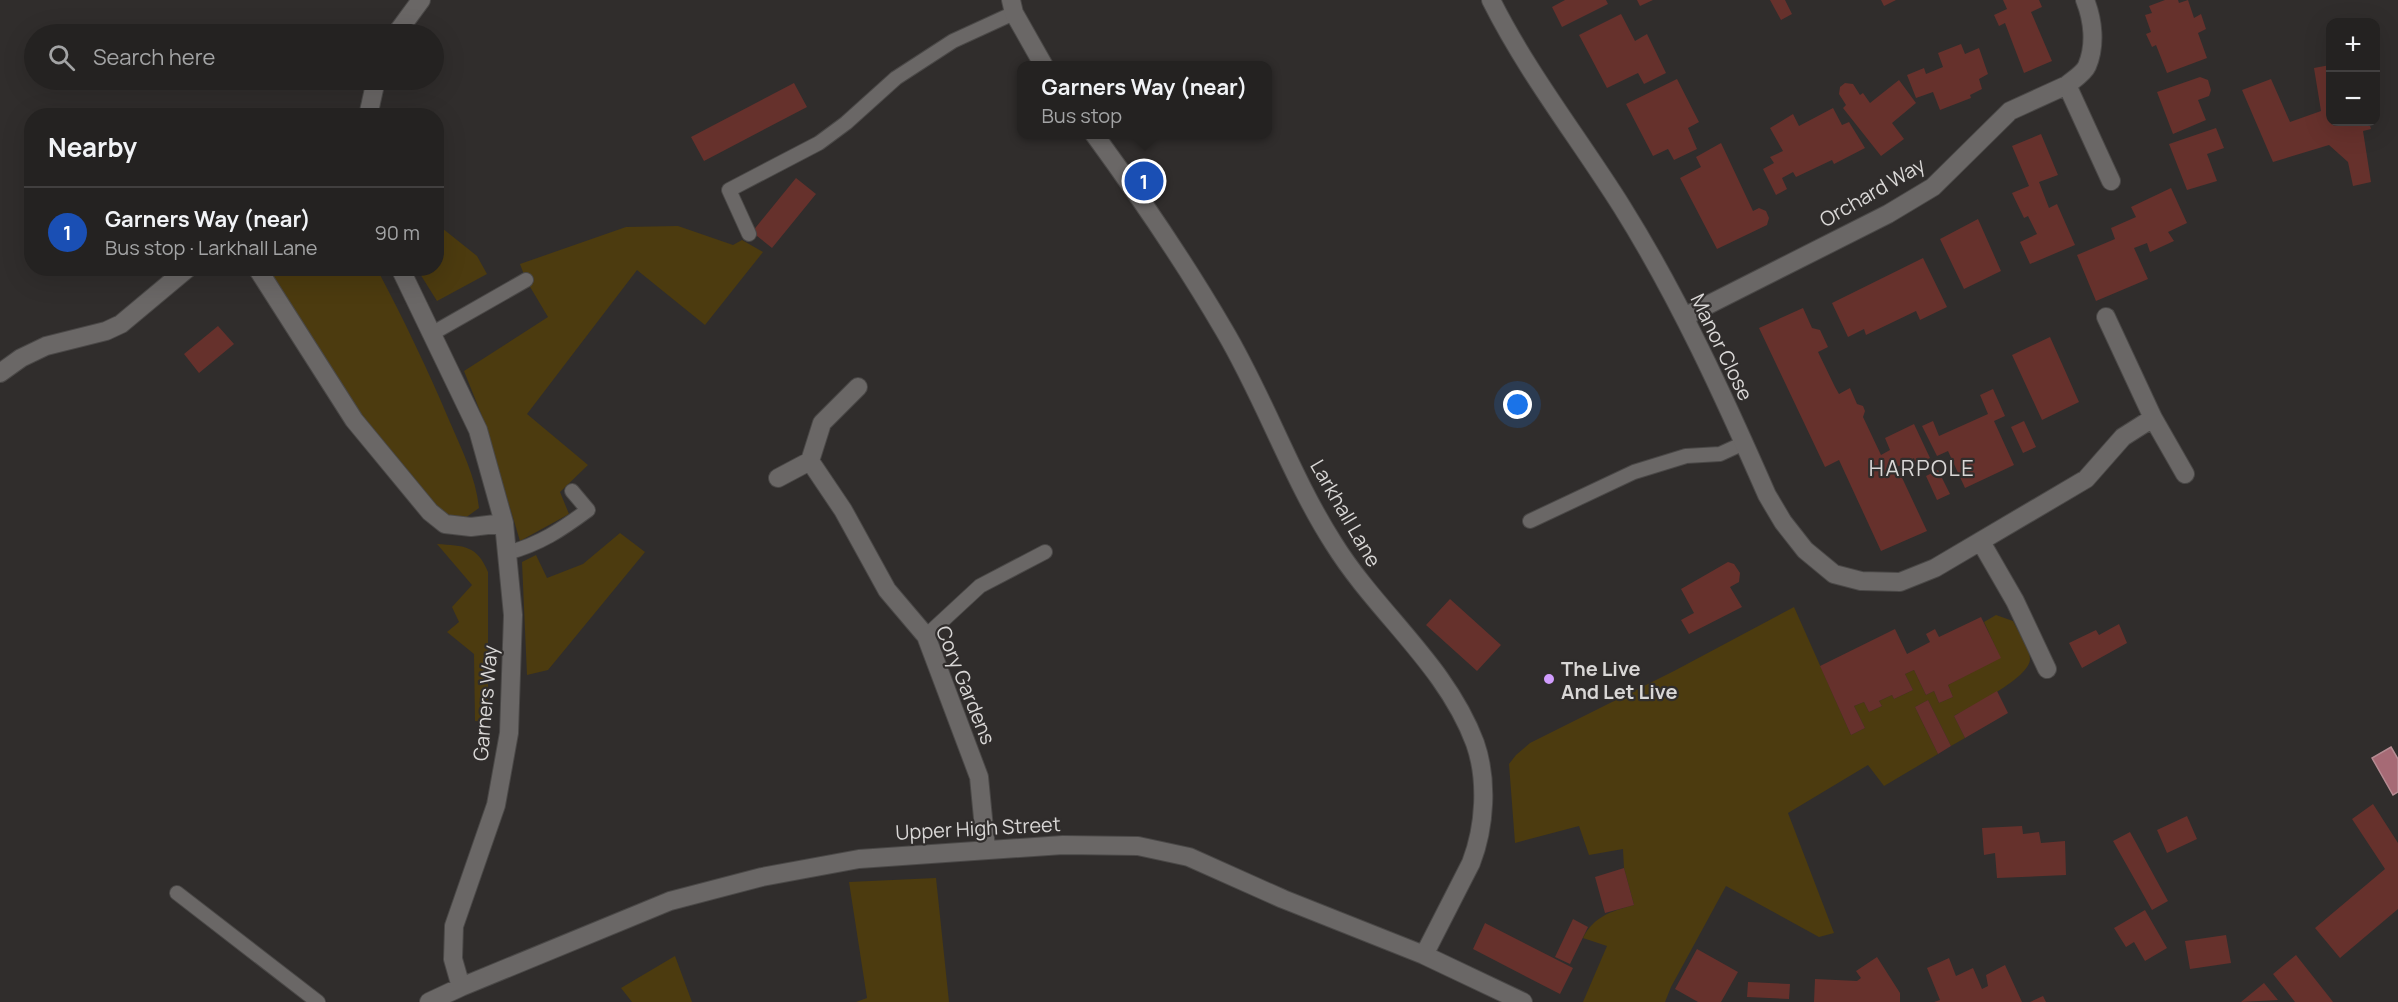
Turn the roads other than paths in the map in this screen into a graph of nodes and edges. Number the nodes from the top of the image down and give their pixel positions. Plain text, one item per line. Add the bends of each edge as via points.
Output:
1 (421, 0) edge
2 (1491, 0) edge
3 (2085, 0) edge
4 (1012, 6) edge
5 (403, 24) edge
6 (1041, 61) edge
7 (2067, 85) junction
8 (374, 90) edge
9 (370, 108) edge
10 (1097, 139) edge
11 (2111, 181) dead end
12 (749, 234) dead end
13 (178, 276) edge
14 (262, 276) edge
15 (404, 276) edge
16 (526, 280) dead end
17 (1684, 317) junction
18 (2106, 317) dead end
19 (433, 333) junction
20 (0, 373) edge
21 (858, 387) dead end
22 (2154, 418) junction
23 (1744, 442) junction
24 (810, 461) junction
25 (2185, 474) dead end
26 (778, 478) dead end
27 (572, 491) dead end
28 (1530, 521) dead end
29 (504, 523) junction
30 (1981, 542) junction
31 (1045, 552) dead end
32 (507, 553) junction
33 (926, 636) junction
34 (2047, 669) dead end
35 (986, 849) junction
36 (177, 894) dead end
37 (1424, 955) junction
38 (461, 987) junction
39 (318, 1002) edge
40 (429, 1002) edge
41 (1523, 1002) edge

1 - 5 street
2 - 17 street, Manor Close via 1514,46 1623,208
3 - 7 street, Orchard Way via 2093,37 2087,68
4 - 6 street
4 - 12 lane via 896,78 819,143 729,190
7 - 11 street
7 - 17 street, Orchard Way via 2010,111 1933,187 1888,214
8 - 9 street
10 - 37 street, Larkhall Lane via 1225,331 1333,543 1450,693 1475,744 1482,776 1483,810 1477,847
13 - 20 street via 121,324 46,346
14 - 29 street via 354,420 430,512 445,525
15 - 19 street, Garners Way
16 - 19 lane
17 - 23 street, Manor Close
18 - 22 street
19 - 29 street, Garners Way via 478,430
21 - 24 street via 822,423
22 - 25 street
22 - 30 street, Manor Close via 2123,437 2086,479
23 - 28 lane via 1720,454 1686,456 1634,472
23 - 30 street, Manor Close via 1783,522 1805,550 1834,574 1861,581 1900,582
24 - 26 street
24 - 33 street, Cory Gardens via 843,510 887,590
27 - 32 lane via 588,510 557,533
29 - 32 street, Garners Way
30 - 34 street
31 - 33 lane via 980,586
32 - 38 street, Garners Way via 513,615 509,733 496,806 454,926 453,960
33 - 35 street, Cory Gardens via 979,777
35 - 37 street, Upper High Street via 1138,846 1189,857
35 - 38 street, Upper High Street via 859,858 670,901
36 - 39 lane
37 - 41 street, Upper High Street
38 - 40 street, Upper High Street

